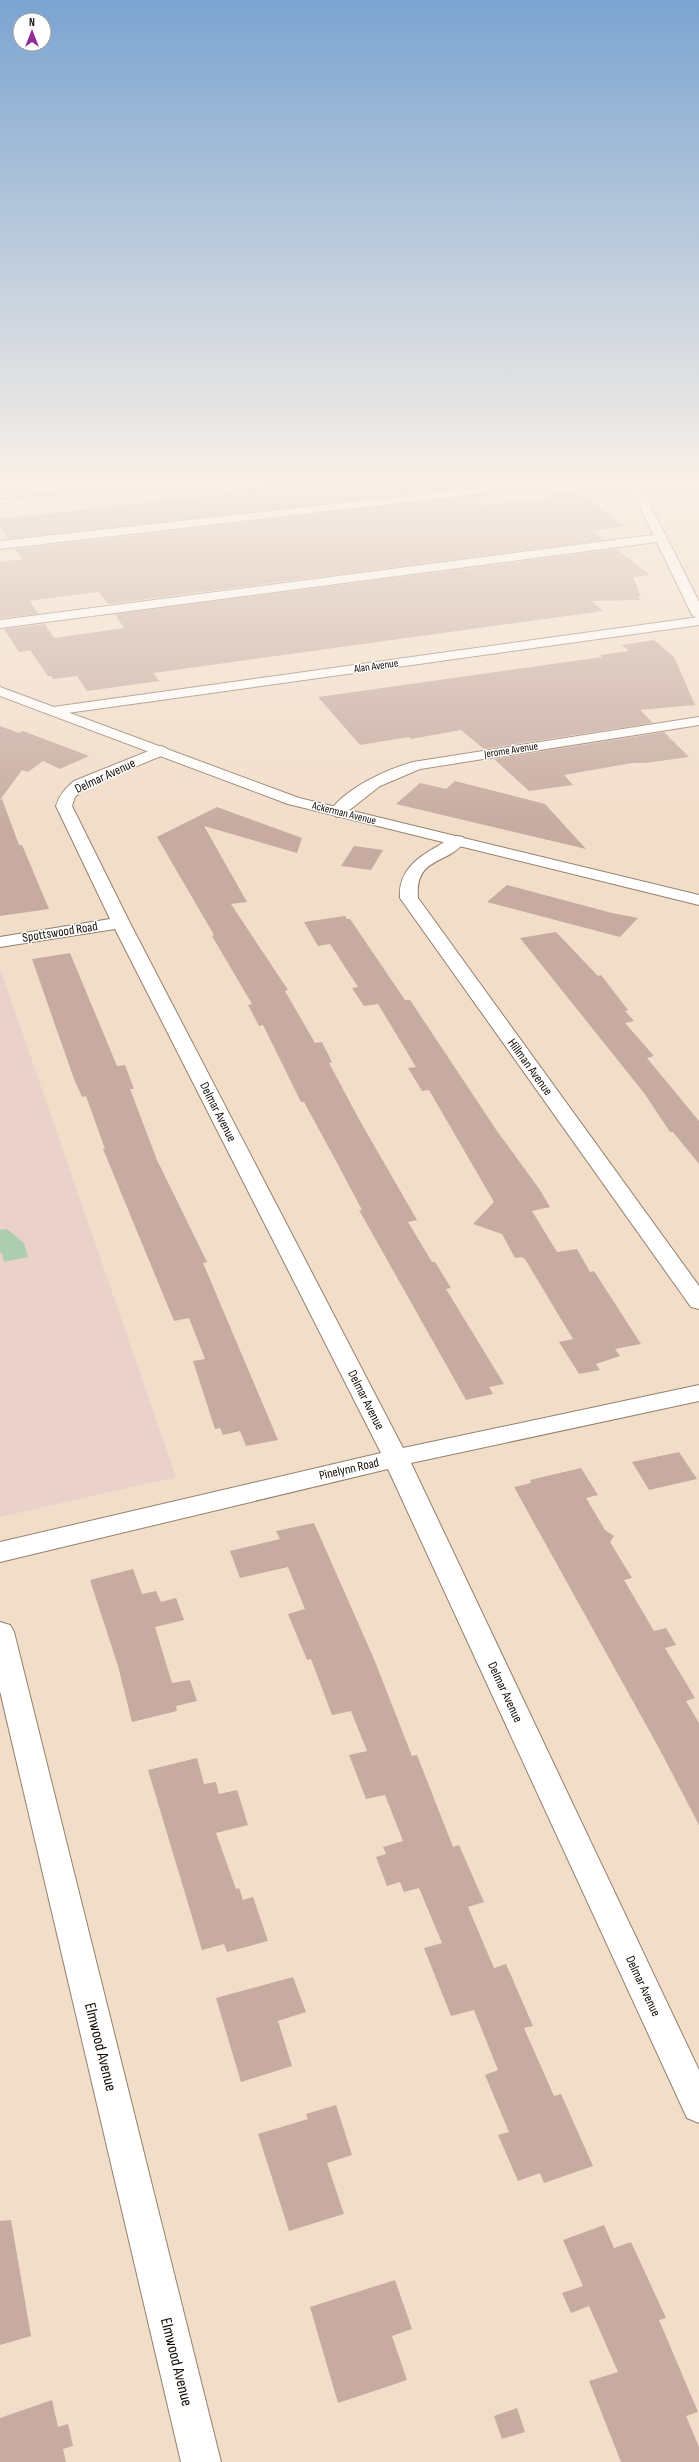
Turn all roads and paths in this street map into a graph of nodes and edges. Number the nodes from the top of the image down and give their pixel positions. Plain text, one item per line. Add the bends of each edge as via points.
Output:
1 (200, 598) edge
2 (690, 598) edge
3 (699, 615) edge
4 (699, 621) edge
5 (0, 624) edge
6 (0, 691) edge
7 (53, 711) junction
8 (699, 721) edge
9 (160, 751) junction
10 (337, 812) junction
11 (456, 841) junction
12 (699, 900) edge
13 (121, 922) junction
14 (0, 942) edge
15 (699, 1302) edge
16 (699, 1393) edge
17 (396, 1458) junction
18 (0, 1552) edge
19 (0, 1632) edge
20 (699, 2107) edge
21 (201, 2462) edge

1 - 5 street
2 - 3 street
4 - 7 street, Alan Avenue
6 - 7 street, Ackerman Avenue
7 - 9 street, Ackerman Avenue
8 - 10 street, Jerome Avenue via 418,765 383,776 369,784
9 - 10 street, Ackerman Avenue via 294,801
9 - 13 street, Delmar Avenue via 80,784 65,798 64,806
10 - 11 street, Ackerman Avenue
11 - 12 street, Ackerman Avenue
11 - 15 street, Hillman Avenue via 415,869 408,878 406,888 409,898
13 - 14 street, Spottswood Road
13 - 17 street, Delmar Avenue
16 - 17 street, Pinelynn Road
17 - 18 street, Pinelynn Road
17 - 20 street, Delmar Avenue
19 - 21 street, Elmwood Avenue

